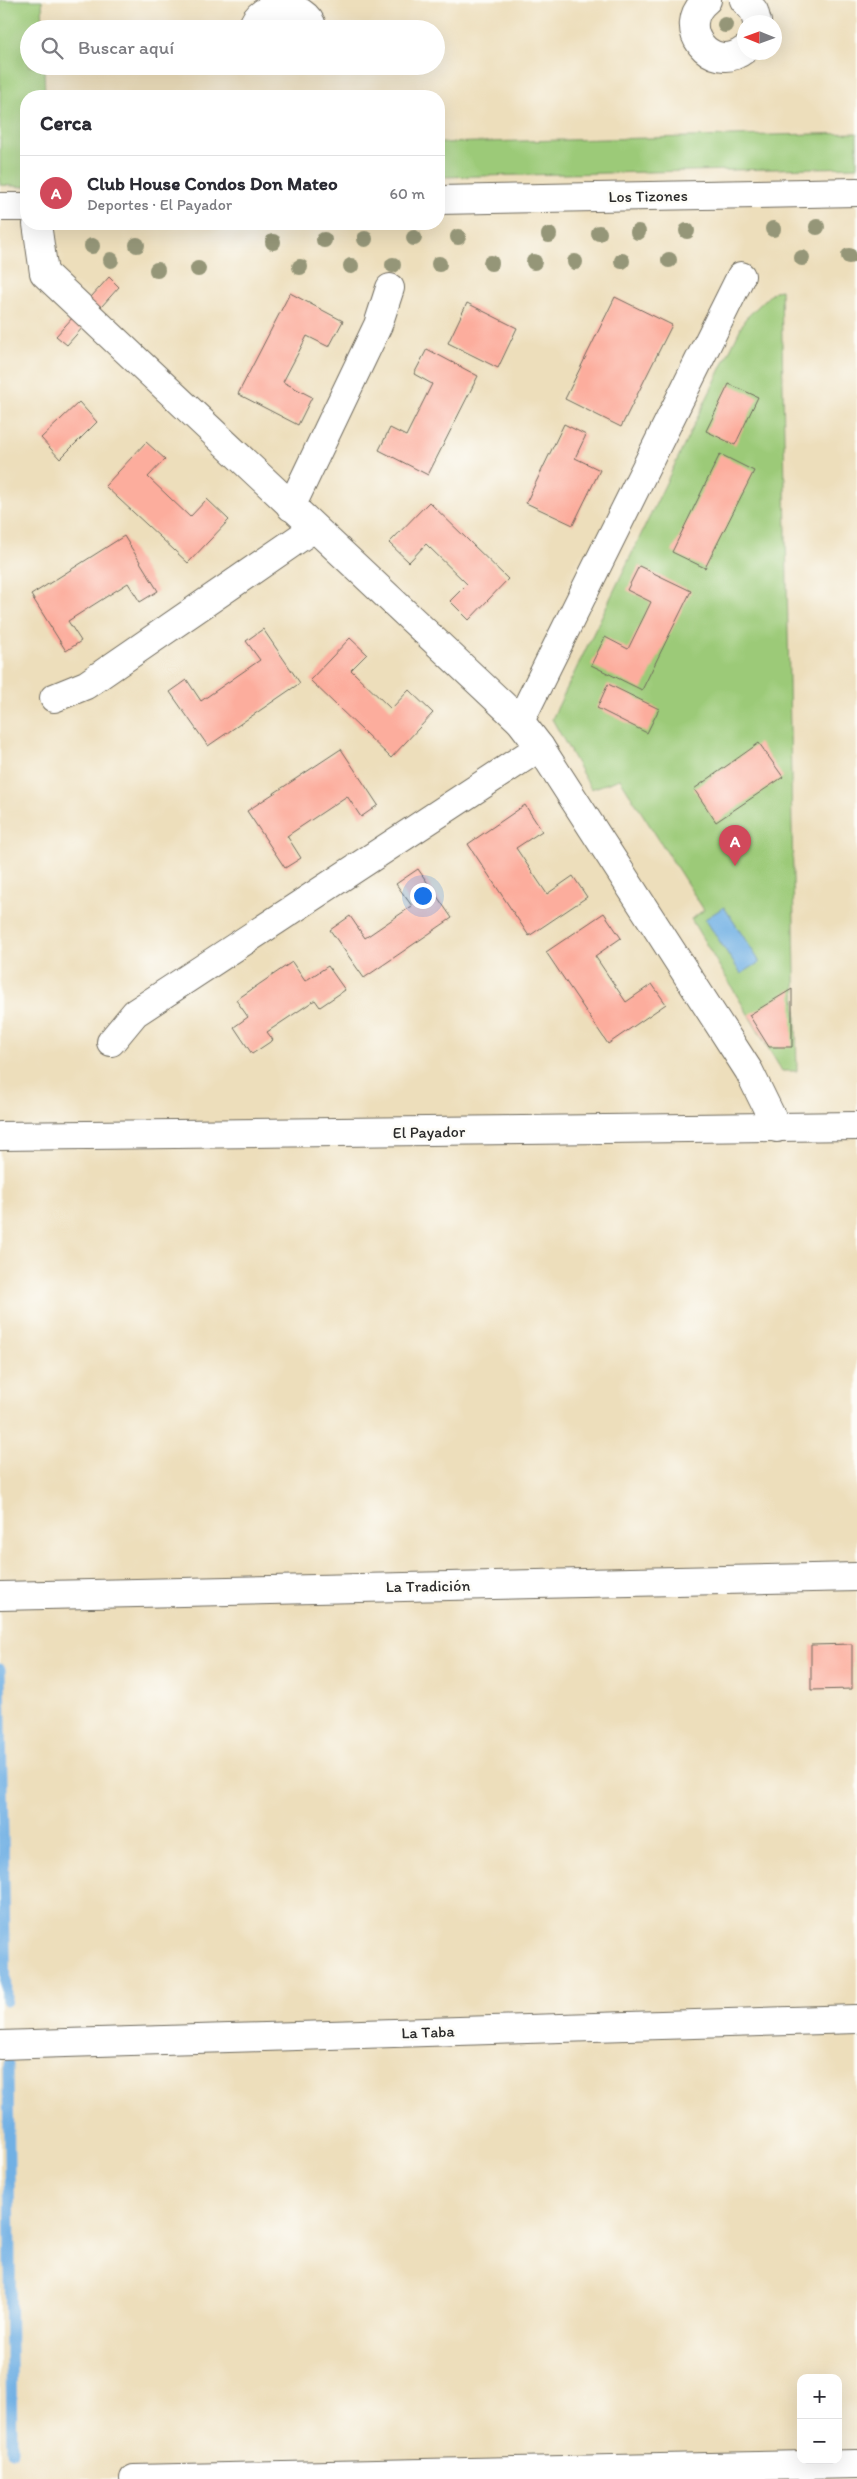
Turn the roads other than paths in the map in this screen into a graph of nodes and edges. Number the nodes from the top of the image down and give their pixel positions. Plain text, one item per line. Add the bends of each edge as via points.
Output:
1 (707, 0) edge
2 (744, 0) edge
3 (281, 1) edge
4 (755, 15) edge
5 (256, 20) edge
6 (311, 20) edge
7 (737, 54) edge
8 (857, 192) edge
9 (445, 200) edge
10 (20, 206) edge
11 (0, 207) edge
12 (38, 230) edge
13 (741, 276) dead end
14 (390, 288) dead end
15 (291, 507) junction
16 (314, 528) junction
17 (54, 698) dead end
18 (520, 721) junction
19 (540, 747) junction
20 (111, 1042) dead end
21 (857, 1126) edge
22 (777, 1128) junction
23 (0, 1136) edge
24 (857, 1577) edge
25 (0, 1596) edge
26 (857, 2019) edge
27 (0, 2045) edge
28 (857, 2464) edge
29 (134, 2479) edge

1 - 7 street via 695,15 693,28 697,40 704,50 715,56
2 - 4 street
3 - 5 street via 268,6
3 - 6 street via 304,10
8 - 9 street, Los Tizones
10 - 11 street
12 - 15 street via 44,273
13 - 18 street
14 - 15 street via 378,325
15 - 16 street
16 - 17 street via 86,685
16 - 18 street
18 - 19 street
19 - 20 street via 135,1013
19 - 22 street via 749,1071
21 - 22 street, El Payador
22 - 23 street, El Payador
24 - 25 street, La Tradición
26 - 27 street, La Taba
28 - 29 street

